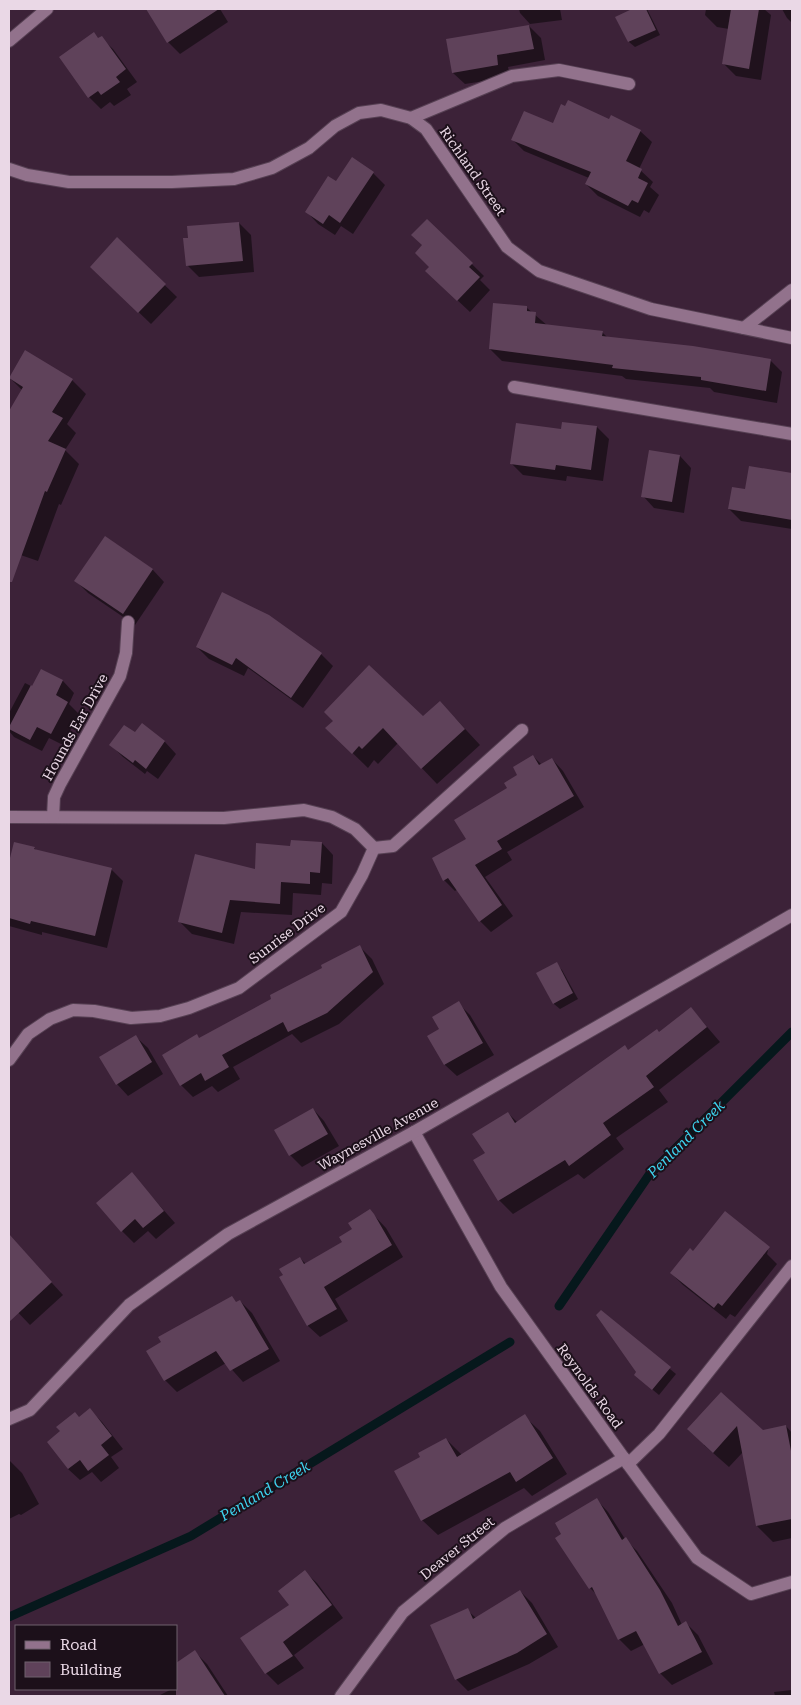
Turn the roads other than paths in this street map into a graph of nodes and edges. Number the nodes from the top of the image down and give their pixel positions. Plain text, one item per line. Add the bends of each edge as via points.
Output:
1 (47, 9) edge
2 (9, 41) edge
3 (629, 84) dead end
4 (411, 118) junction
5 (9, 169) edge
6 (792, 290) edge
7 (744, 328) junction
8 (792, 338) edge
9 (514, 387) dead end
10 (792, 434) edge
11 (128, 622) dead end
12 (522, 730) dead end
13 (9, 817) edge
14 (53, 818) junction
15 (374, 848) junction
16 (792, 915) edge
17 (9, 1060) edge
18 (414, 1132) junction
19 (792, 1266) edge
20 (9, 1419) edge
21 (626, 1461) junction
22 (792, 1582) edge
23 (341, 1696) edge

1 - 2 street
3 - 4 street via 559,70 512,76
4 - 5 street, Richland Street via 381,110 359,114 335,126 309,148 272,168 234,179 69,182 27,176
4 - 7 street, Richland Street via 426,129 507,247 539,271 651,309
6 - 7 street
7 - 8 street, Richland Street
9 - 10 street
11 - 14 street, Hounds Ear Drive via 126,653 120,676 60,784 54,797
12 - 15 street via 393,846
13 - 14 street
14 - 15 street via 224,818 304,810 332,817 355,829
15 - 17 street, Sunrise Drive via 341,912 239,988 160,1016 131,1018 73,1010 50,1019 28,1034
16 - 18 street, Waynesville Avenue
18 - 20 street, Waynesville Avenue via 220,1240 128,1305 30,1410
18 - 21 street, Reynolds Road via 501,1288
19 - 21 street, Deaver Street via 659,1434
21 - 22 street, Reynolds Road via 697,1558 751,1594
21 - 23 street, Deaver Street via 505,1528 403,1612

